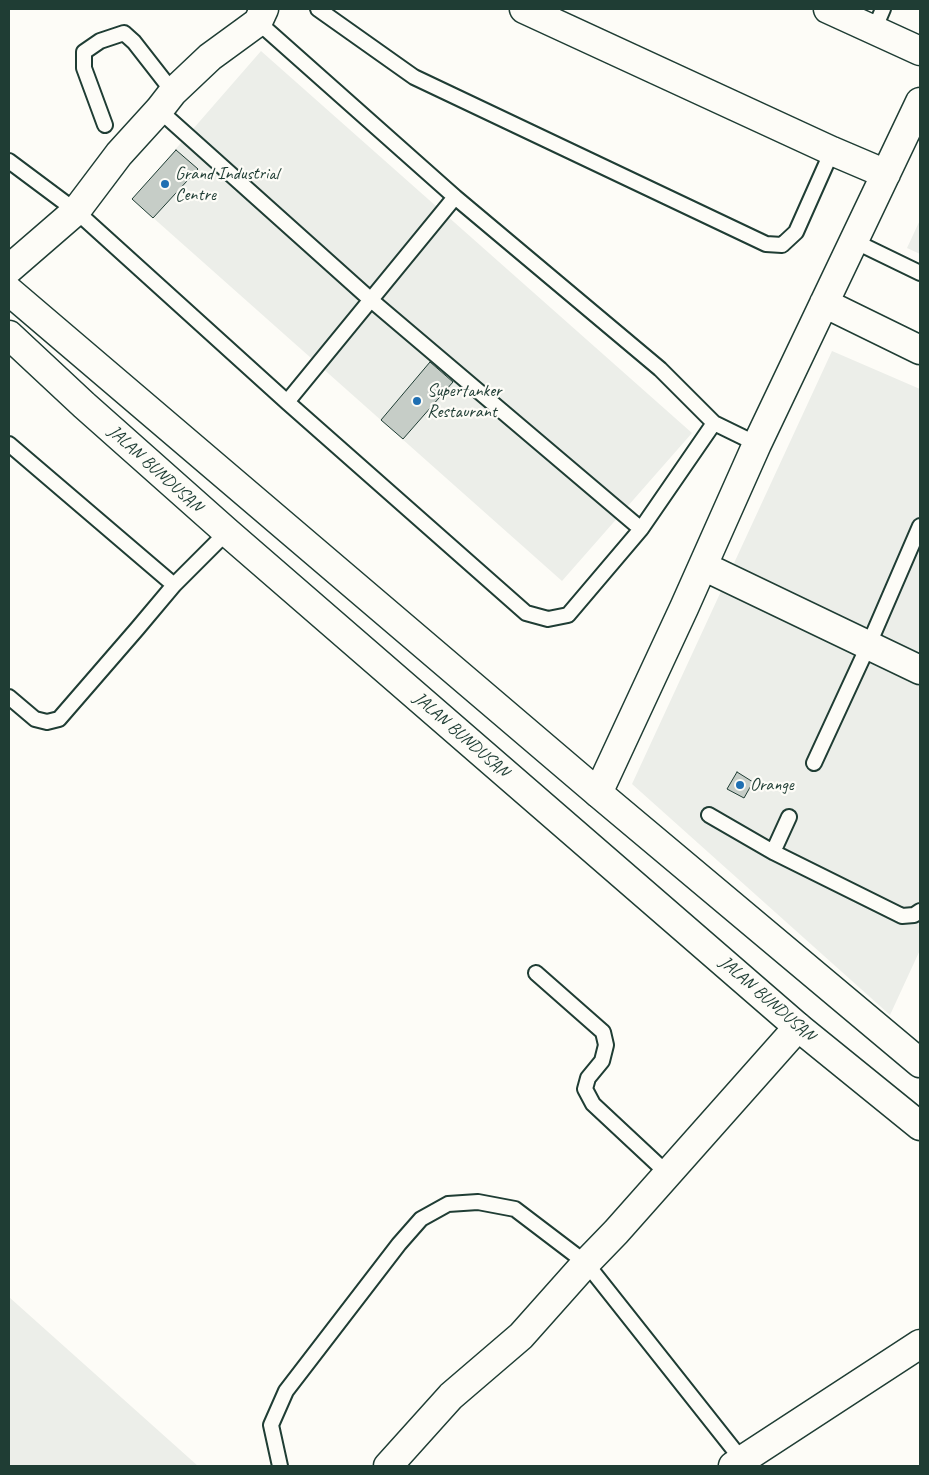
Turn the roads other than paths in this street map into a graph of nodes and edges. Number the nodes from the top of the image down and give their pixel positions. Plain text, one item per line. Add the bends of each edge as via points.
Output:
1 (318, 9) edge
2 (524, 9) edge
3 (828, 9) edge
4 (261, 15) edge
5 (878, 19) edge
6 (920, 51) edge
7 (166, 101) junction
8 (920, 102) edge
9 (104, 125) dead end
10 (832, 151) junction
11 (9, 161) edge
12 (886, 174) junction
13 (455, 197) junction
14 (76, 211) junction
15 (854, 241) junction
16 (9, 269) edge
17 (920, 273) edge
18 (9, 291) edge
19 (371, 300) junction
20 (824, 303) junction
21 (9, 335) edge
22 (920, 350) edge
23 (288, 402) junction
24 (714, 423) junction
25 (9, 444) edge
26 (757, 444) junction
27 (920, 526) edge
28 (641, 530) junction
29 (227, 532) junction
30 (703, 566) junction
31 (174, 585) junction
32 (869, 644) junction
33 (920, 670) edge
34 (9, 697) edge
35 (814, 763) dead end
36 (598, 793) junction
37 (710, 816) dead end
38 (789, 817) dead end
39 (773, 852) junction
40 (920, 911) edge
41 (536, 972) dead end
42 (798, 1027) junction
43 (920, 1063) edge
44 (920, 1126) edge
45 (668, 1174) junction
46 (586, 1263) junction
47 (920, 1344) edge
48 (738, 1463) edge
49 (280, 1466) edge
50 (388, 1466) edge

1 - 10 lane via 414,77 766,244 782,245 796,232
2 - 10 street
3 - 5 street
4 - 7 street via 210,57
4 - 13 lane
5 - 6 street
7 - 9 lane via 134,42 124,33 100,41 84,52 84,68
7 - 14 street via 118,154
7 - 19 lane
8 - 12 street
10 - 12 street
11 - 14 lane
12 - 15 street
13 - 19 lane
13 - 24 lane via 660,369
14 - 16 street
14 - 23 lane
15 - 17 lane
15 - 20 street
18 - 36 street
19 - 23 lane
19 - 28 lane
20 - 22 street
20 - 26 street
21 - 29 street, JALAN BUNDUSAN
23 - 28 lane via 526,613 548,619 568,615
24 - 26 lane
24 - 28 lane
25 - 31 lane
26 - 30 street
27 - 32 lane
29 - 31 lane
29 - 42 street, JALAN BUNDUSAN
30 - 32 street
30 - 36 street
31 - 34 lane via 58,719 47,722 35,719
32 - 33 street
32 - 35 lane
36 - 43 street
37 - 39 lane
38 - 39 lane
39 - 40 lane via 902,916
41 - 45 lane via 603,1032 606,1045 602,1060 588,1078 585,1089 593,1104
42 - 44 street, JALAN BUNDUSAN
42 - 45 street
45 - 46 street
46 - 48 lane
46 - 49 lane via 516,1210 478,1202 448,1204 421,1219 286,1391 271,1425
46 - 50 street via 521,1336 450,1396
47 - 48 street

